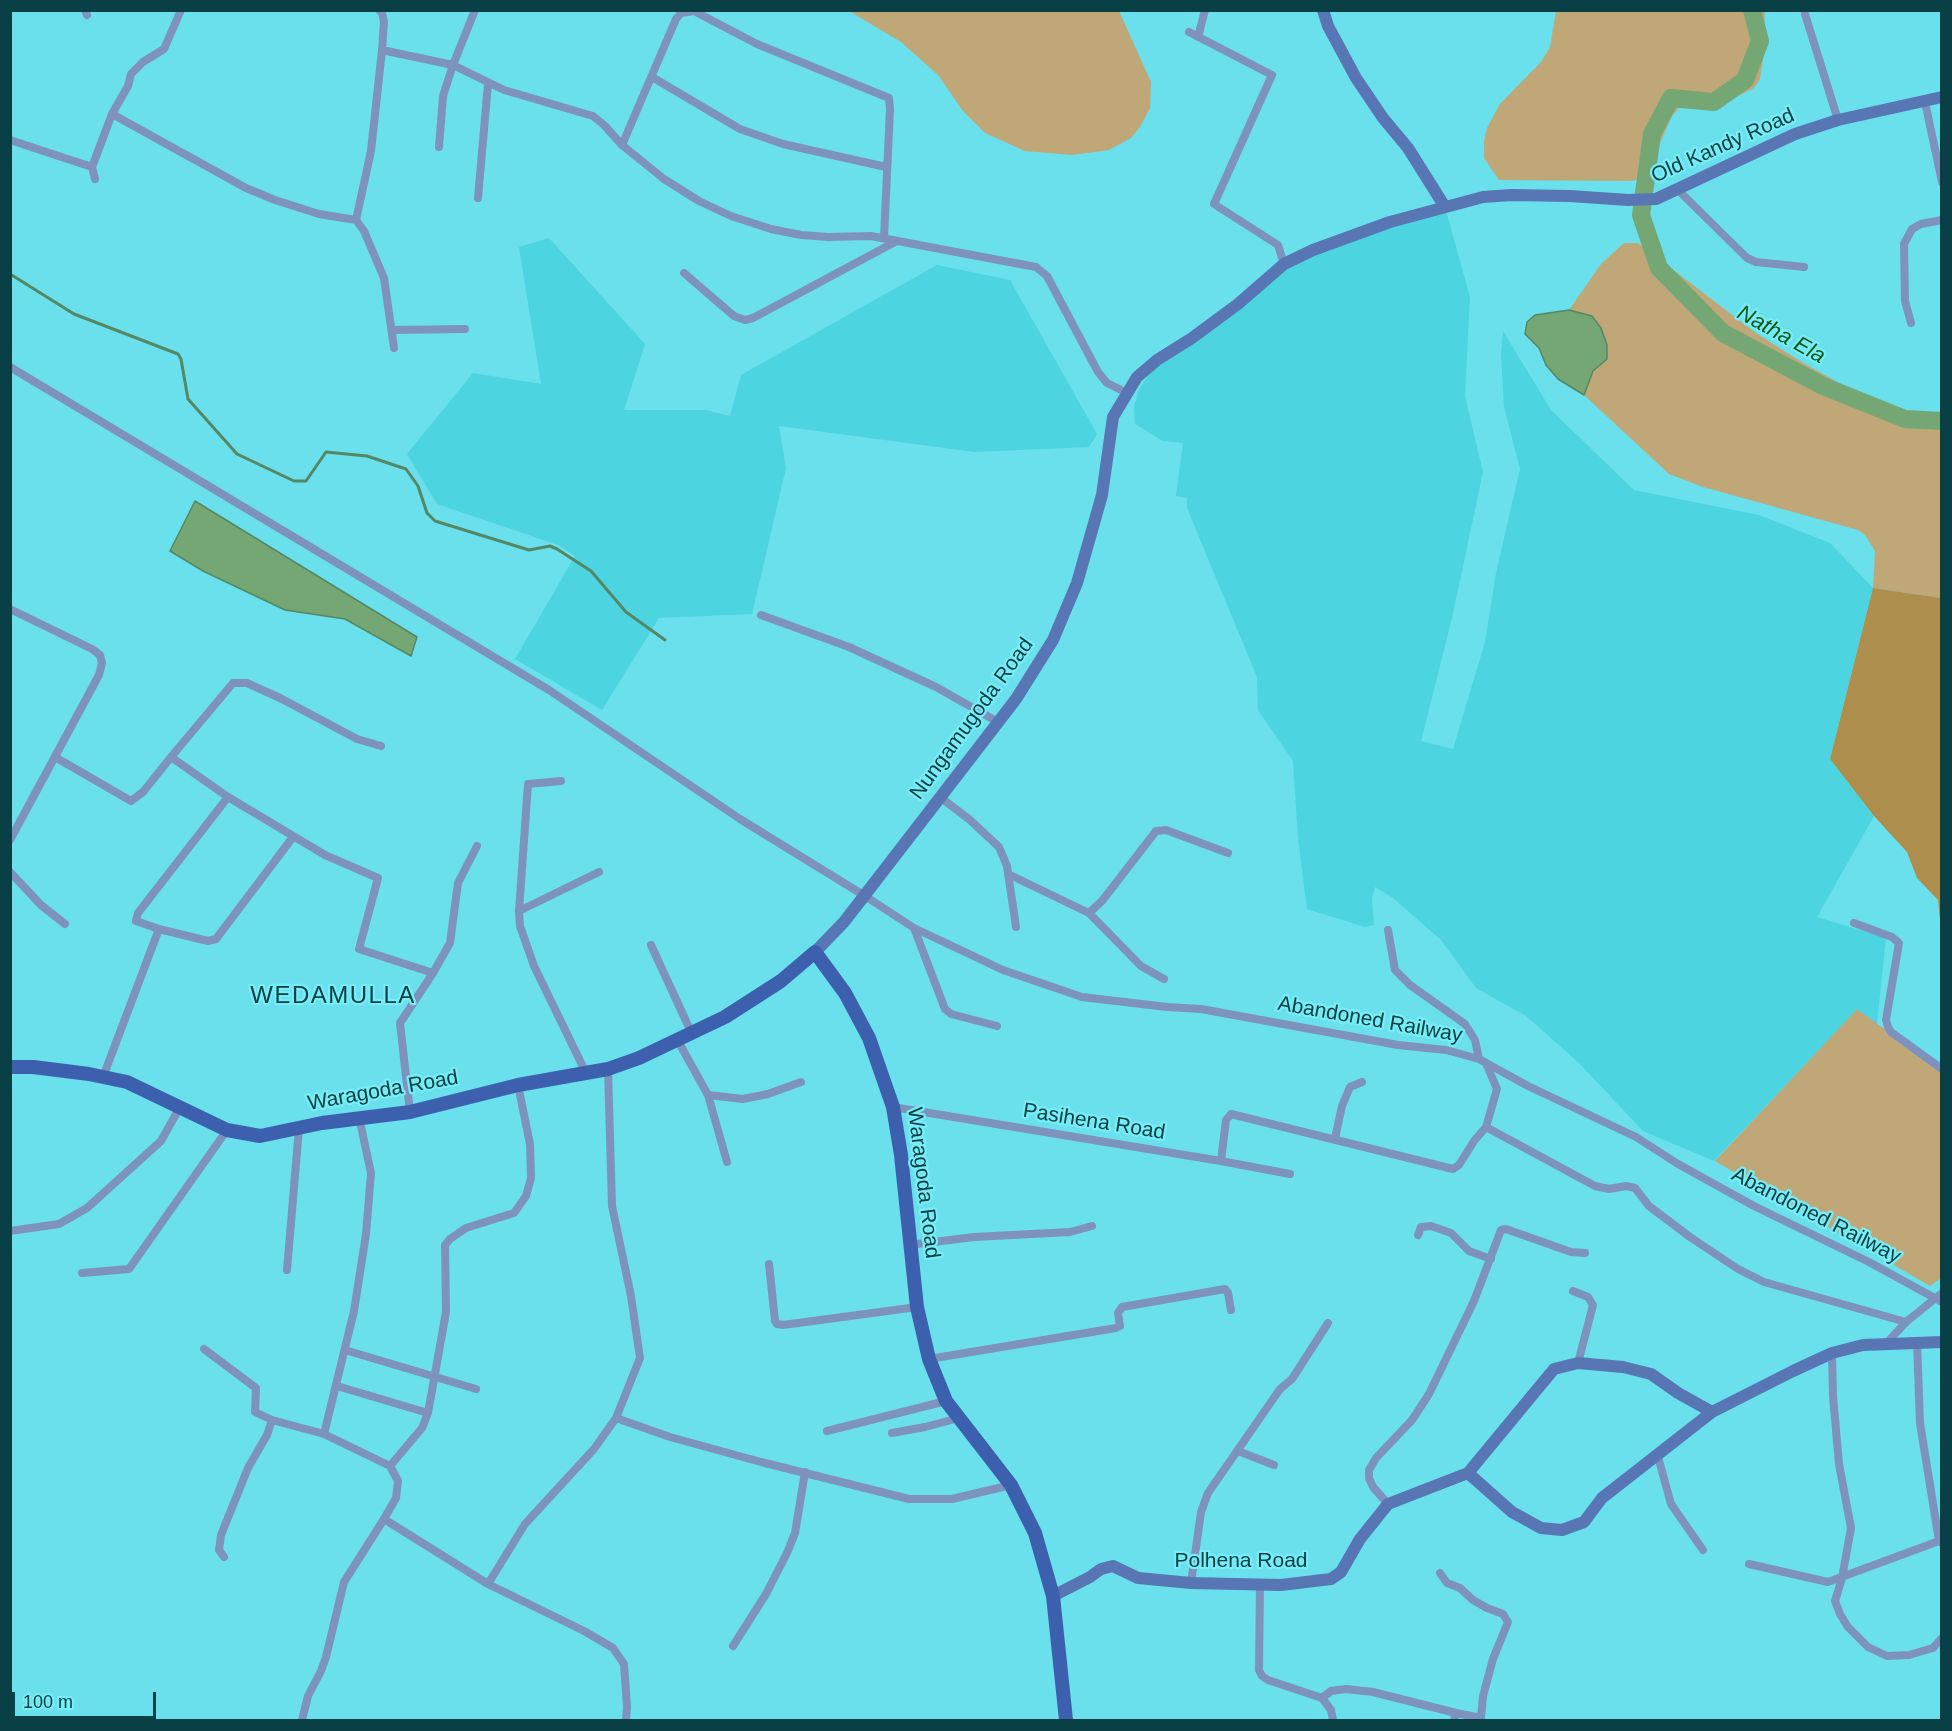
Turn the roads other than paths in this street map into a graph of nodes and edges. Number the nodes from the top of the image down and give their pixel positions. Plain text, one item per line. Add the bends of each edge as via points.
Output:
1 (181, 10) edge
2 (379, 10) edge
3 (476, 10) edge
4 (1204, 10) edge
5 (1323, 10) edge
6 (1806, 14) dead end
7 (1189, 32) dead end
8 (1198, 37) junction
9 (382, 50) junction
10 (453, 65) junction
11 (652, 77) junction
12 (488, 84) junction
13 (1941, 97) edge
14 (1925, 102) junction
15 (112, 114) junction
16 (1838, 120) junction
17 (10, 140) edge
18 (622, 145) junction
19 (439, 147) dead end
20 (92, 167) junction
21 (886, 167) junction
22 (94, 179) dead end
23 (1941, 182) edge
24 (1678, 190) junction
25 (478, 198) dead end
26 (1445, 207) junction
27 (356, 220) junction
28 (1941, 220) edge
29 (884, 238) junction
30 (895, 242) junction
31 (1284, 264) junction
32 (1804, 267) dead end
33 (684, 273) dead end
34 (1911, 323) dead end
35 (465, 329) dead end
36 (392, 330) junction
37 (394, 348) dead end
38 (10, 367) edge
39 (1126, 393) junction
40 (10, 609) edge
41 (761, 615) dead end
42 (998, 722) junction
43 (381, 746) dead end
44 (55, 757) junction
45 (171, 757) junction
46 (561, 781) dead end
47 (228, 797) junction
48 (940, 797) junction
49 (293, 837) junction
50 (10, 840) edge
51 (477, 846) dead end
52 (1228, 853) dead end
53 (10, 872) edge
54 (599, 872) dead end
55 (1008, 874) junction
56 (865, 896) junction
57 (519, 911) junction
58 (1089, 913) junction
59 (1854, 923) dead end
60 (65, 924) dead end
61 (1016, 927) dead end
62 (914, 928) junction
63 (159, 929) junction
64 (1388, 930) dead end
65 (651, 945) dead end
66 (815, 952) junction
67 (433, 973) junction
68 (1164, 979) dead end
69 (997, 1026) dead end
70 (692, 1034) junction
71 (678, 1041) junction
72 (1483, 1061) junction
73 (10, 1067) edge
74 (608, 1069) junction
75 (1941, 1069) edge
76 (586, 1073) junction
77 (103, 1077) junction
78 (801, 1082) dead end
79 (1362, 1082) dead end
80 (518, 1085) junction
81 (708, 1095) junction
82 (180, 1107) junction
83 (893, 1107) junction
84 (410, 1112) junction
85 (359, 1117) junction
86 (1486, 1127) junction
87 (299, 1128) junction
88 (227, 1130) junction
89 (1335, 1138) junction
90 (1221, 1161) junction
91 (727, 1162) dead end
92 (1290, 1174) dead end
93 (1092, 1226) dead end
94 (10, 1231) edge
95 (1418, 1235) dead end
96 (909, 1245) junction
97 (1585, 1253) dead end
98 (1491, 1259) junction
99 (769, 1264) dead end
100 (287, 1270) dead end
101 (82, 1273) dead end
102 (1573, 1291) dead end
103 (1939, 1297) edge
104 (917, 1307) junction
105 (1231, 1310) dead end
106 (1906, 1322) junction
107 (1328, 1323) dead end
108 (1917, 1342) junction
109 (1941, 1342) edge
110 (1884, 1345) junction
111 (204, 1348) dead end
112 (345, 1350) junction
113 (1832, 1353) junction
114 (929, 1359) junction
115 (1578, 1363) junction
116 (434, 1378) junction
117 (337, 1386) junction
118 (476, 1389) dead end
119 (946, 1401) junction
120 (1712, 1412) junction
121 (428, 1413) junction
122 (616, 1418) junction
123 (960, 1418) junction
124 (272, 1420) junction
125 (827, 1431) dead end
126 (892, 1433) dead end
127 (324, 1434) junction
128 (1238, 1451) junction
129 (1657, 1454) junction
130 (390, 1466) junction
131 (1274, 1466) dead end
132 (805, 1472) junction
133 (1468, 1473) junction
134 (1011, 1485) junction
135 (1389, 1504) junction
136 (384, 1519) junction
137 (1940, 1542) edge
138 (1703, 1550) dead end
139 (224, 1557) dead end
140 (1749, 1564) dead end
141 (1440, 1573) dead end
142 (1842, 1578) junction
143 (1191, 1583) junction
144 (488, 1584) junction
145 (1260, 1585) junction
146 (1053, 1596) junction
147 (1941, 1638) edge
148 (733, 1646) dead end
149 (1322, 1698) junction
150 (1455, 1717) edge
151 (1481, 1719) edge
152 (302, 1720) edge
153 (626, 1720) edge
154 (1066, 1720) edge
155 (1333, 1720) edge

1 - 15 street via 164,49 131,74
2 - 9 street via 384,22
3 - 10 street
4 - 8 street
5 - 26 street via 1356,78 1408,148
6 - 16 street
7 - 8 street
8 - 31 street via 1272,75 1214,204 1278,245
9 - 10 street
9 - 27 street via 371,151
10 - 12 street
10 - 19 street via 443,96
11 - 18 street
11 - 21 street via 740,129 783,144
11 - 21 street via 676,19 681,13 694,12 757,44 889,98
12 - 18 street via 593,116
12 - 25 street
13 - 14 street, Old Kandy Road
14 - 16 street, Old Kandy Road
14 - 23 street
15 - 20 street
15 - 27 street via 255,192 319,214
16 - 24 street, Old Kandy Road via 1784,139
17 - 20 street
18 - 29 street via 664,179 731,216 801,235
20 - 22 street
21 - 29 street
24 - 26 street, Old Kandy Road via 1656,199 1511,195 1483,197
24 - 32 street via 1747,258
26 - 31 street, Nungamugoda Road via 1390,222
27 - 36 street via 384,278
28 - 34 street via 1912,229 1904,244 1905,301
29 - 30 street
30 - 33 street via 745,320 734,316
30 - 39 street via 1036,267 1047,276 1098,372 1107,383
31 - 39 street, Nungamugoda Road via 1238,304 1157,360
35 - 36 street
36 - 37 street
38 - 56 street, Abandoned Railway via 549,690 740,819
39 - 42 street, Nungamugoda Road via 1113,417 1102,495 1077,583 1053,640
40 - 44 street via 100,655 99,675
41 - 42 street via 849,647 936,687
42 - 48 street, Nungamugoda Road
43 - 45 street via 357,739 247,683 233,683
44 - 45 street via 131,801
44 - 50 street
45 - 47 street
46 - 57 street via 528,784
47 - 49 street
47 - 63 street via 138,913 136,921
48 - 55 street via 999,847
48 - 56 street, Nungamugoda Road
49 - 63 street via 216,939 208,941
49 - 67 street via 378,878 359,949
51 - 67 street via 458,883 450,943
52 - 58 street via 1166,830 1156,831
53 - 60 street
54 - 57 street
55 - 58 street
55 - 61 street
56 - 62 street, Abandoned Railway
56 - 66 street, Nungamugoda Road
57 - 76 street via 534,966
58 - 68 street via 1140,966
59 - 75 street via 1899,943 1888,1027
62 - 69 street via 945,1009
62 - 72 street, Abandoned Railway via 1003,970 1082,997 1201,1008 1398,1045 1446,1050
63 - 77 street
64 - 72 street via 1395,970 1465,1024
65 - 70 street
66 - 70 main road, Waragoda Road via 781,981
66 - 83 main road, Waragoda Road via 845,993 869,1038
67 - 84 street via 400,1023
70 - 71 main road, Waragoda Road
71 - 74 main road, Waragoda Road
71 - 81 street
72 - 86 street via 1497,1089
72 - 103 street, Abandoned Railway via 1636,1137 1745,1201
73 - 77 main road, Waragoda Road
74 - 76 main road, Waragoda Road
74 - 122 street via 612,1206 640,1358
76 - 80 main road, Waragoda Road
77 - 82 main road, Waragoda Road via 127,1082
78 - 81 street via 743,1099
79 - 89 street via 1350,1087
80 - 84 main road, Waragoda Road
80 - 116 street via 530,1143 531,1178 526,1196 514,1213 466,1228 445,1245 446,1312
81 - 91 street
82 - 88 main road, Waragoda Road
82 - 94 street via 161,1141 87,1208 59,1224
83 - 90 street, Pasihena Road
83 - 96 main road, Waragoda Road
84 - 85 main road, Waragoda Road
85 - 87 main road, Waragoda Road
85 - 112 street via 371,1173 366,1234
86 - 89 street via 1460,1165 1453,1169
86 - 106 street via 1594,1186 1635,1188 1649,1206 1690,1237 1764,1282
87 - 88 main road, Waragoda Road via 260,1137
87 - 100 street
88 - 101 street via 129,1269
89 - 90 street via 1231,1114 1226,1120
90 - 92 street, Pasihena Road
93 - 96 street via 1070,1232
95 - 98 street via 1421,1227 1431,1226 1451,1233 1469,1251
96 - 104 main road, Waragoda Road
97 - 98 street via 1503,1229
98 - 135 street via 1429,1394 1370,1470 1373,1487
99 - 104 street via 777,1324
102 - 115 street via 1588,1297 1593,1305
103 - 106 street
104 - 114 main road, Waragoda Road
105 - 114 street via 1225,1289 1122,1307 1118,1312 1120,1326 1116,1328
106 - 110 street
107 - 128 street
108 - 109 street
108 - 110 street
108 - 137 street via 1920,1423
110 - 113 street via 1863,1345
111 - 124 street via 256,1388 255,1412
112 - 116 street
112 - 117 street
113 - 120 street
113 - 142 street via 1839,1464 1851,1528
114 - 119 main road, Waragoda Road
115 - 120 street, Polhena Road via 1651,1374
115 - 133 street, Polhena Road via 1554,1370
116 - 118 street
116 - 121 street
117 - 121 street
117 - 127 street
119 - 123 main road, Waragoda Road
119 - 125 street
120 - 129 street
121 - 130 street via 422,1428
122 - 132 street via 670,1437
122 - 144 street via 594,1449 525,1524
123 - 126 street
123 - 134 main road, Waragoda Road
124 - 127 street
124 - 139 street via 221,1535 219,1550
127 - 130 street
128 - 131 street
128 - 143 street via 1208,1493
129 - 133 street via 1602,1498 1584,1522 1562,1530 1541,1528 1512,1512
129 - 138 street via 1671,1504
130 - 136 street via 398,1481 396,1498
132 - 134 street via 909,1499 952,1499
132 - 148 street via 795,1533 787,1553
133 - 135 street, Polhena Road
134 - 146 main road, Waragoda Road via 1035,1533
135 - 145 street, Polhena Road via 1360,1539 1341,1572 1331,1579
136 - 144 street
136 - 152 street via 344,1582 326,1657
137 - 142 street
140 - 142 street via 1828,1582
141 - 151 street via 1447,1583 1503,1614 1508,1622 1493,1659
142 - 147 street via 1835,1601 1848,1627 1868,1647 1887,1656 1909,1655 1933,1648
143 - 145 street, Polhena Road
143 - 146 street, Polhena Road via 1138,1578 1113,1566
144 - 153 street via 613,1648 624,1664
145 - 149 street via 1259,1670 1268,1680
146 - 154 main road, Waragoda Road
149 - 150 street via 1331,1691 1347,1689 1373,1692
149 - 155 street
150 - 151 street

